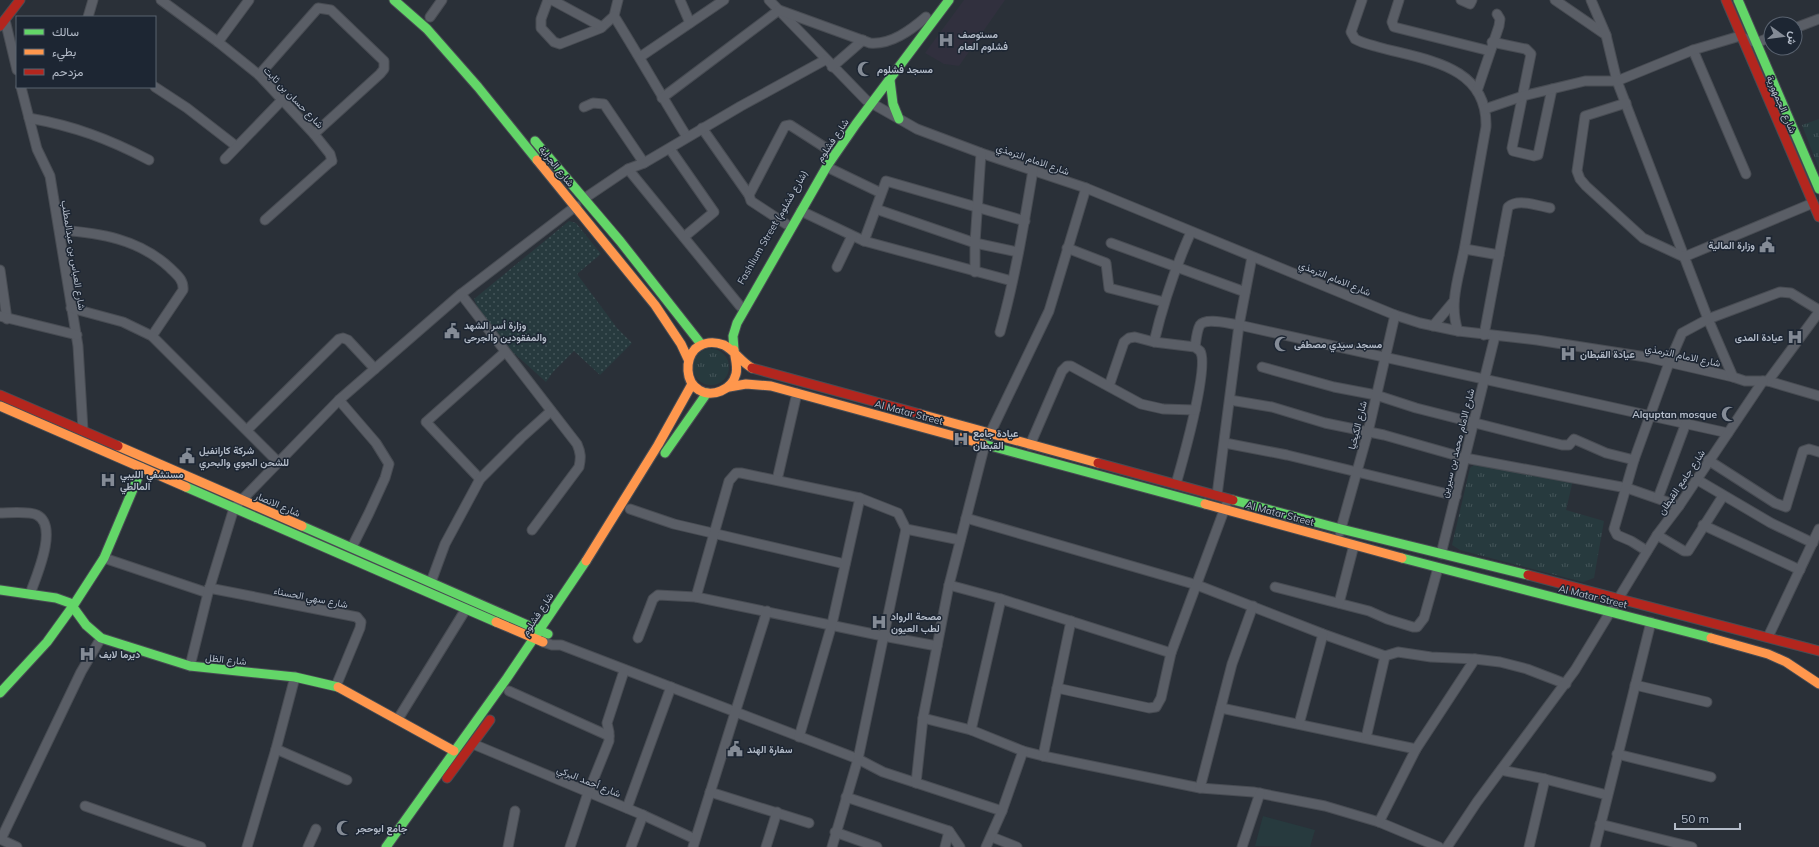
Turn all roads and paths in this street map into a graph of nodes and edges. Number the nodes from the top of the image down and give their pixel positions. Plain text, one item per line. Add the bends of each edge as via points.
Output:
1 (20, 0) edge
2 (93, 0) edge
3 (161, 0) edge
4 (249, 0) edge
5 (394, 0) edge
6 (442, 0) edge
7 (548, 0) edge
8 (552, 0) edge
9 (618, 0) edge
10 (680, 0) edge
11 (724, 0) edge
12 (769, 0) edge
13 (938, 0) edge
14 (949, 0) edge
15 (1362, 0) edge
16 (1399, 0) edge
17 (1461, 0) edge
18 (1472, 0) edge
19 (1555, 0) edge
20 (1591, 0) edge
21 (1726, 0) edge
22 (1738, 0) edge
23 (422, 9) dead end
24 (779, 10) junction
25 (1497, 14) dead end
26 (88, 16) edge
27 (614, 16) junction
28 (926, 17) junction
29 (1819, 18) edge
30 (432, 20) joint
31 (2, 23) edge
32 (690, 23) junction
33 (1803, 25) edge
34 (602, 27) junction
35 (1606, 35) junction
36 (1740, 36) junction
37 (863, 40) junction
38 (1763, 40) edge
39 (218, 42) junction
40 (1756, 43) junction
41 (1491, 47) junction
42 (1693, 50) junction
43 (640, 57) junction
44 (825, 60) junction
45 (16, 67) edge
46 (832, 67) junction
47 (259, 75) junction
48 (890, 80) junction
49 (1617, 81) junction
50 (488, 85) dead end
51 (21, 88) edge
52 (156, 88) edge
53 (1552, 90) junction
54 (1477, 91) junction
55 (1523, 96) junction
56 (662, 98) junction
57 (282, 100) junction
58 (869, 102) junction
59 (1626, 103) junction
60 (584, 107) dead end
61 (1485, 109) junction
62 (29, 118) junction
63 (899, 119) junction
64 (850, 120) joint
65 (702, 128) junction
66 (523, 131) junction
67 (314, 134) junction
68 (687, 137) junction
69 (236, 146) junction
70 (670, 148) junction
71 (829, 150) junction
72 (981, 153) junction
73 (225, 159) dead end
74 (149, 160) dead end
75 (644, 163) junction
76 (827, 167) junction
77 (628, 169) junction
78 (1033, 170) junction
79 (1746, 174) dead end
80 (1086, 188) junction
81 (1819, 189) edge
82 (882, 193) junction
83 (749, 195) junction
84 (585, 198) junction
85 (1813, 203) junction
86 (576, 206) junction
87 (977, 207) junction
88 (1550, 208) dead end
89 (876, 209) junction
90 (801, 211) junction
91 (1819, 217) edge
92 (265, 220) dead end
93 (1024, 221) junction
94 (786, 224) junction
95 (60, 230) junction
96 (1192, 232) junction
97 (852, 236) junction
98 (684, 237) junction
99 (864, 241) junction
100 (975, 243) junction
101 (1111, 243) dead end
102 (1067, 248) junction
103 (1465, 248) junction
104 (1018, 252) junction
105 (1499, 255) junction
106 (1684, 256) junction
107 (1252, 257) junction
108 (837, 267) dead end
109 (1176, 267) junction
110 (0, 270) edge
111 (975, 272) junction
112 (1012, 281) junction
113 (1245, 292) junction
114 (461, 294) junction
115 (1454, 301) junction
116 (1164, 302) junction
117 (744, 305) junction
118 (71, 308) junction
119 (1819, 311) edge
120 (1395, 315) junction
121 (4, 318) edge
122 (1708, 319) junction
123 (1238, 325) junction
124 (1433, 326) junction
125 (1819, 326) edge
126 (1000, 332) dead end
127 (1458, 332) junction
128 (1806, 332) junction
129 (77, 335) junction
130 (1484, 335) junction
131 (152, 336) junction
132 (1495, 336) junction
133 (1154, 342) junction
134 (705, 343) junction
135 (1195, 347) junction
136 (505, 352) junction
137 (733, 354) junction
138 (1385, 358) junction
139 (688, 359) junction
140 (1669, 363) junction
141 (1262, 367) dead end
142 (375, 369) junction
143 (1733, 377) junction
144 (1484, 380) junction
145 (1766, 381) junction
146 (692, 384) junction
147 (1109, 386) junction
148 (729, 387) junction
149 (707, 393) junction
150 (797, 393) junction
151 (0, 395) edge
152 (1376, 395) junction
153 (1819, 396) edge
154 (339, 400) junction
155 (1230, 400) junction
156 (18, 403) junction
157 (0, 406) edge
158 (1195, 410) junction
159 (551, 411) junction
160 (14, 412) junction
161 (1651, 416) junction
162 (1474, 422) junction
163 (1686, 423) junction
164 (83, 430) junction
165 (247, 430) junction
166 (1368, 432) junction
167 (1728, 433) junction
168 (989, 434) junction
169 (1225, 443) junction
170 (984, 444) junction
171 (1030, 445) junction
172 (1819, 452) edge
173 (1465, 458) junction
174 (661, 460) dead end
175 (1634, 460) junction
176 (1708, 460) junction
177 (278, 462) junction
178 (142, 468) junction
179 (1356, 472) junction
180 (480, 479) junction
181 (777, 480) junction
182 (1696, 480) junction
183 (1176, 484) junction
184 (1627, 488) junction
185 (845, 495) junction
186 (1217, 495) junction
187 (1456, 496) junction
188 (1723, 496) junction
189 (860, 498) junction
190 (1228, 498) junction
191 (1658, 498) junction
192 (241, 500) junction
193 (632, 506) joint
194 (1679, 506) junction
195 (234, 508) junction
196 (858, 508) junction
197 (1225, 509) junction
198 (0, 513) edge
199 (966, 518) junction
200 (1703, 525) junction
201 (906, 529) junction
202 (1341, 529) junction
203 (532, 530) dead end
204 (713, 534) junction
205 (1657, 535) junction
206 (1817, 536) edge
207 (960, 540) junction
208 (1338, 541) junction
209 (1354, 545) junction
210 (352, 547) junction
211 (1647, 551) junction
212 (1441, 554) junction
213 (104, 558) junction
214 (845, 564) junction
215 (1438, 568) junction
216 (1800, 570) junction
217 (431, 582) junction
218 (950, 585) junction
219 (1197, 585) junction
220 (1275, 587) dead end
221 (0, 590) edge
222 (209, 590) junction
223 (30, 594) junction
224 (696, 597) junction
225 (1619, 598) junction
226 (1001, 599) junction
227 (1339, 603) junction
228 (73, 606) junction
229 (1253, 606) junction
230 (466, 609) junction
231 (767, 611) junction
232 (1611, 612) junction
233 (1072, 621) junction
234 (1651, 622) junction
235 (832, 624) junction
236 (1323, 634) junction
237 (883, 636) junction
238 (1768, 637) junction
239 (101, 638) junction
240 (638, 638) dead end
241 (541, 639) junction
242 (937, 646) junction
243 (1819, 651) edge
244 (1171, 653) junction
245 (1385, 656) junction
246 (1475, 659) junction
247 (190, 666) junction
248 (624, 670) junction
249 (295, 677) junction
250 (1566, 684) junction
251 (1819, 684) edge
252 (1635, 685) junction
253 (336, 686) junction
254 (671, 687) junction
255 (1057, 688) junction
256 (509, 692) dead end
257 (0, 693) edge
258 (1706, 702) dead end
259 (1221, 708) junction
260 (496, 711) dead end
261 (736, 711) junction
262 (924, 718) junction
263 (398, 719) junction
264 (1299, 724) junction
265 (971, 730) junction
266 (609, 736) junction
267 (799, 737) junction
268 (1366, 738) junction
269 (473, 744) junction
270 (276, 748) junction
271 (1416, 749) junction
272 (1023, 751) junction
273 (454, 752) junction
274 (1617, 754) junction
275 (1043, 756) junction
276 (858, 759) junction
277 (1500, 770) junction
278 (1711, 777) dead end
279 (1545, 779) junction
280 (347, 780) dead end
281 (916, 783) junction
282 (1200, 788) junction
283 (710, 792) junction
284 (588, 793) junction
285 (1260, 793) junction
286 (1607, 795) junction
287 (846, 797) junction
288 (85, 806) dead end
289 (627, 808) junction
290 (515, 811) dead end
291 (1002, 811) junction
292 (778, 812) junction
293 (643, 815) junction
294 (1379, 822) junction
295 (809, 823) dead end
296 (1600, 824) junction
297 (316, 829) dead end
298 (949, 831) junction
299 (835, 832) junction
300 (992, 837) junction
301 (0, 839) edge
302 (694, 843) edge
303 (17, 847) edge
304 (201, 847) edge
305 (247, 847) edge
306 (308, 847) edge
307 (386, 847) edge
308 (397, 847) edge
309 (508, 847) edge
310 (570, 847) edge
311 (631, 847) edge
312 (766, 847) edge
313 (832, 847) edge
314 (878, 847) edge
315 (945, 847) edge
316 (960, 847) edge
317 (986, 847) edge
318 (1016, 847) edge
319 (1242, 847) edge
320 (1438, 847) edge
321 (1448, 847) edge
322 (1529, 847) edge
323 (1595, 847) edge
324 (1692, 847) edge

1 - 31 main road
2 - 26 street
3 - 39 street, شارع حسان بن ثابت
4 - 39 street
5 - 66 main road, شارع الجرابة via 427,29
6 - 30 street
7 - 34 street via 541,19 541,28 554,42 561,44
8 - 34 street
9 - 27 street
10 - 32 street
11 - 32 street
12 - 24 street, شارع الامام الترمذي
13 - 28 main road, شارع فشلوم
14 - 48 main road, شارع فشلوم
15 - 54 street via 1351,32 1355,39 1449,67 1468,79
16 - 41 street via 1392,22 1394,27
17 - 18 street via 1470,4
19 - 35 street
20 - 35 street
21 - 36 main road, شارع الجمهورية
22 - 40 main road, شارع الجمهورية
23 - 30 main road
24 - 37 street
24 - 44 street, شارع الامام الترمذي
24 - 56 street
25 - 41 street via 1500,24
27 - 34 street
27 - 43 street
28 - 37 street via 914,27 882,44
28 - 58 main road, شارع فشلوم
29 - 33 street
31 - 45 street
32 - 43 street
35 - 49 street
36 - 40 street
36 - 42 street
36 - 85 main road, شارع الجمهورية
37 - 46 street
38 - 40 street
39 - 47 street, شارع حسان بن ثابت
40 - 81 main road, شارع الجمهورية
41 - 54 street
41 - 55 street via 1526,49 1530,52
42 - 49 street
42 - 79 street
43 - 56 street
44 - 46 street, شارع الامام الترمذي
44 - 65 street
46 - 58 street, شارع الامام الترمذي
47 - 57 street, شارع حسان بن ثابت
47 - 67 street via 318,8 331,10 384,61 384,69 380,74
48 - 58 main road, شارع فشلوم
48 - 63 main road via 893,104
49 - 53 street via 1585,81
49 - 59 street
50 - 66 main road, شارع الجرابة
51 - 62 street, شارع العباس بن عبدالمطلب
52 - 69 street
53 - 55 street
53 - 55 street via 1536,156 1512,149
54 - 61 street
55 - 61 street
56 - 68 street
57 - 67 street, شارع حسان بن ثابت
57 - 69 street
58 - 63 street, شارع الامام الترمذي
58 - 64 main road, شارع فشلوم
58 - 76 main road, شارع فشلوم
59 - 106 street
59 - 106 street via 1585,116 1577,164 1580,179 1644,238
60 - 75 street via 593,103 604,104
61 - 103 street via 1486,127
62 - 74 street via 97,135
62 - 95 street, شارع العباس بن عبدالمطلب via 37,149 50,176
63 - 72 street, شارع الامام الترمذي via 917,129
64 - 71 main road, Fashlium Street (شارع فشلوم)
65 - 68 street
65 - 83 street
66 - 84 main road, شارع الجرابة
66 - 86 main road, شارع الجرابة
67 - 92 street, شارع حسان بن ثابت via 330,154 332,161
68 - 70 street
69 - 73 street
70 - 75 street
70 - 98 street via 714,212
71 - 83 street via 787,125
71 - 94 main road, Fashlium Street (شارع فشلوم)
72 - 78 street, شارع الامام الترمذي
72 - 87 street
75 - 77 street
76 - 82 street
76 - 90 main road, شارع فشلوم
77 - 84 street
77 - 98 street
78 - 80 street, شارع الامام الترمذي
78 - 93 street
80 - 96 street, شارع الامام الترمذي
80 - 102 street
82 - 87 street via 886,181
82 - 89 street
83 - 94 street via 751,201
84 - 134 main road, شارع الجرابة
85 - 91 main road, شارع الجمهورية
85 - 106 street
86 - 114 street
86 - 139 main road, شارع الجرابة via 655,305
87 - 93 street
87 - 100 street
88 - 105 street via 1518,203 1510,205
89 - 99 street
89 - 100 street
90 - 97 street
90 - 117 main road, شارع فشلوم
93 - 104 street
94 - 117 main road, Fashlium Street (شارع فشلوم)
95 - 118 street, شارع العباس بن عبدالمطلب
95 - 131 street via 111,236 140,247 161,260 179,277 183,290
96 - 107 street, شارع الامام الترمذي
96 - 109 street
97 - 99 street
97 - 108 street
98 - 117 street
99 - 111 street
100 - 104 street
100 - 111 street
101 - 109 street
102 - 116 street via 1106,263 1109,288
102 - 168 street via 1049,311
103 - 105 street
103 - 115 street
104 - 112 street
105 - 130 street
106 - 122 street
107 - 113 street
107 - 120 street, شارع الامام الترمذي
109 - 113 street
109 - 116 street
110 - 121 street
111 - 112 street
112 - 126 street
113 - 123 street
114 - 136 street
114 - 142 street
115 - 124 street
115 - 127 street via 1454,317
116 - 133 street
117 - 134 main road, Fashlium Street (شارع فشلوم) via 723,331
117 - 137 main road via 733,336
118 - 129 street, شارع العباس بن عبدالمطلب
118 - 131 street via 123,322
119 - 122 street via 1795,295 1784,292
119 - 128 street, شارع جامع القبطان
120 - 124 street, شارع الامام الترمذي
120 - 138 street, شارع الكيخيا
121 - 129 street
122 - 140 street via 1682,333
122 - 143 street
123 - 135 street via 1203,322
123 - 138 street
123 - 155 street
124 - 127 street, شارع الامام الترمذي
125 - 128 street
127 - 130 street, شارع الامام الترمذي
128 - 145 street, شارع جامع القبطان
129 - 164 street, شارع العباس بن عبدالمطلب
130 - 132 street, شارع الامام الترمذي
131 - 165 street
132 - 140 street, شارع الامام الترمذي via 1537,340
132 - 144 street, شارع الامام محمد بن سيرين
133 - 135 street
133 - 147 street via 1135,337 1126,340
134 - 137 main road via 723,345
134 - 139 main road via 692,352
135 - 158 street via 1203,357
136 - 159 street
136 - 180 street via 426,422
137 - 148 main road via 737,368
137 - 168 main road via 760,371
138 - 144 street
138 - 152 street, شارع الكيخيا
139 - 146 main road via 687,372
140 - 143 street, شارع الامام الترمذي
140 - 161 street
141 - 152 street via 1347,391
142 - 154 street
142 - 165 street via 348,340 339,339
143 - 145 street, شارع الامام الترمذي via 1745,381
144 - 161 street
144 - 162 street, شارع الامام محمد بن سيرين
145 - 153 street, شارع الامام الترمذي
145 - 167 street, شارع جامع القبطان
146 - 149 main road
146 - 241 main road, شارع فشلوم via 638,480
147 - 158 street via 1141,404 1163,409
147 - 171 street via 1071,366 1065,367
148 - 149 main road via 722,391
148 - 150 main road, Al Matar Street via 739,383 760,384
149 - 174 main road
150 - 170 main road, Al Matar Street
150 - 181 street
151 - 156 main road, شارع الانصار
152 - 162 street
152 - 166 street, شارع الكيخيا
154 - 177 street
154 - 210 street via 380,448 389,464 370,513
155 - 166 street via 1272,407 1325,423
155 - 169 street
156 - 160 main road
156 - 164 main road, شارع الانصار
157 - 160 main road, شارع الانصار
158 - 183 street
159 - 180 street
159 - 203 street via 577,444 581,458 576,472
160 - 178 main road, شارع الانصار
161 - 163 street
161 - 175 street
162 - 173 street, شارع الامام محمد بن سيرين
162 - 175 street via 1562,445 1569,445 1574,440 1606,453
163 - 167 street
163 - 191 street
164 - 192 main road, شارع الانصار
165 - 177 street
166 - 173 street
166 - 179 street, شارع الكيخيا
167 - 176 street, شارع جامع القبطان
168 - 170 street
168 - 171 main road
169 - 179 street
169 - 186 street
170 - 197 main road, Al Matar Street
170 - 199 street
171 - 183 main road
172 - 176 street via 1809,449 1803,451 1786,508
173 - 184 street
173 - 187 street, شارع الامام محمد بن سيرين
175 - 184 street
176 - 182 street, شارع جامع القبطان
177 - 192 street
178 - 195 main road, شارع الانصار
178 - 213 main road
179 - 187 street
179 - 202 street, شارع الكيخيا
180 - 217 street via 445,544
181 - 185 street
181 - 204 street via 742,473 732,476 728,481
182 - 188 street
182 - 194 street, شارع جامع القبطان
183 - 186 main road
184 - 191 street
184 - 211 street via 1614,531
185 - 189 street
185 - 196 street
186 - 190 main road
187 - 212 street, شارع الامام محمد بن سيرين
188 - 200 street
188 - 206 street via 1771,523
189 - 196 street
189 - 201 street via 898,513
190 - 197 street
190 - 202 main road
191 - 194 street
192 - 195 street
192 - 210 main road, شارع الانصار
193 - 204 street via 671,523
193 - 241 main road, شارع فشلوم
194 - 205 street, شارع جامع القبطان
195 - 222 street
195 - 230 main road, شارع الانصار
196 - 214 street
197 - 208 main road, Al Matar Street
197 - 219 street
198 - 223 street via 35,514 47,526 40,567
199 - 207 street
199 - 219 street
200 - 205 street via 1688,551
200 - 216 street
201 - 207 street
201 - 237 street
202 - 208 street, شارع الكيخيا
202 - 212 main road
204 - 214 street
204 - 224 street
205 - 211 street, شارع جامع القبطان
206 - 216 street
207 - 218 street
208 - 209 main road, Al Matar Street
209 - 215 main road, Al Matar Street
209 - 227 street
210 - 217 main road, شارع الانصار
211 - 225 street, شارع جامع القبطان
212 - 225 main road
213 - 222 street
213 - 228 main road
214 - 235 street
215 - 227 street via 1424,618 1417,626
215 - 232 main road, Al Matar Street
216 - 238 street
217 - 241 main road, شارع الانصار
218 - 226 street
218 - 242 street
219 - 229 street
219 - 244 street
220 - 227 street
221 - 223 main road
222 - 247 street
222 - 253 street, شارع سهي الحسناء via 357,617 361,622 360,628
223 - 228 main road via 56,598
224 - 231 street
224 - 240 street via 658,595 653,599
225 - 232 street, شارع جامع القبطان
225 - 238 main road
226 - 233 street
226 - 265 street
228 - 239 main road, شارع الظل via 86,626
228 - 257 main road via 35,657
229 - 236 street
229 - 259 street via 1232,664
230 - 241 main road, شارع الانصار
230 - 263 street
231 - 235 street
231 - 261 street
232 - 234 main road, Al Matar Street
232 - 250 street, شارع جامع القبطان
233 - 244 street
233 - 255 street
234 - 251 main road, Al Matar Street via 1768,654 1786,662
234 - 252 street
235 - 237 street
235 - 267 street
236 - 245 street
236 - 264 street
237 - 242 street
237 - 276 street
238 - 243 main road
239 - 247 main road, شارع الظل
239 - 301 street via 81,672
241 - 248 street via 552,646 561,645
241 - 273 main road, شارع فشلوم
242 - 262 street
244 - 255 street via 1161,698 1153,708
245 - 246 street via 1398,652
245 - 268 street
246 - 250 street via 1512,665
246 - 271 street
247 - 249 main road, شارع الظل
248 - 254 street
248 - 266 street via 607,723
249 - 253 main road, شارع الظل
249 - 270 street
250 - 277 street, شارع جامع القبطان
252 - 258 street
252 - 274 street
253 - 263 main road, شارع الظل
254 - 261 street
254 - 289 street
255 - 275 street
256 - 266 street
259 - 264 street
259 - 282 street
260 - 269 main road
261 - 267 street
261 - 283 street
262 - 265 street
262 - 281 street
263 - 273 main road, شارع الظل
264 - 268 street
265 - 272 street
266 - 284 street
267 - 276 street
268 - 271 street
269 - 284 street, شارع أحمد البركي
269 - 308 main road
270 - 280 street
270 - 305 street
271 - 294 street
272 - 275 street
272 - 291 street
273 - 307 main road, شارع فشلوم
274 - 278 street
274 - 286 street
275 - 282 street
276 - 281 street via 883,772
276 - 287 street
277 - 279 street
277 - 321 street, شارع جامع القبطان
279 - 286 street
279 - 322 street
281 - 291 street
282 - 285 street
283 - 292 street
283 - 302 street
284 - 289 street, شارع أحمد البركي
284 - 310 street
285 - 294 street via 1326,806
285 - 319 street
286 - 296 street
287 - 298 street
287 - 299 street
288 - 304 street
289 - 293 street, شارع أحمد البركي
290 - 309 street
291 - 300 street
292 - 295 street
292 - 312 street
293 - 302 street, شارع أحمد البركي
293 - 311 street
294 - 320 street
296 - 323 street
296 - 324 street
297 - 306 street
298 - 315 street
298 - 316 street
299 - 313 street
299 - 314 street
300 - 317 street
300 - 318 street
301 - 303 street

